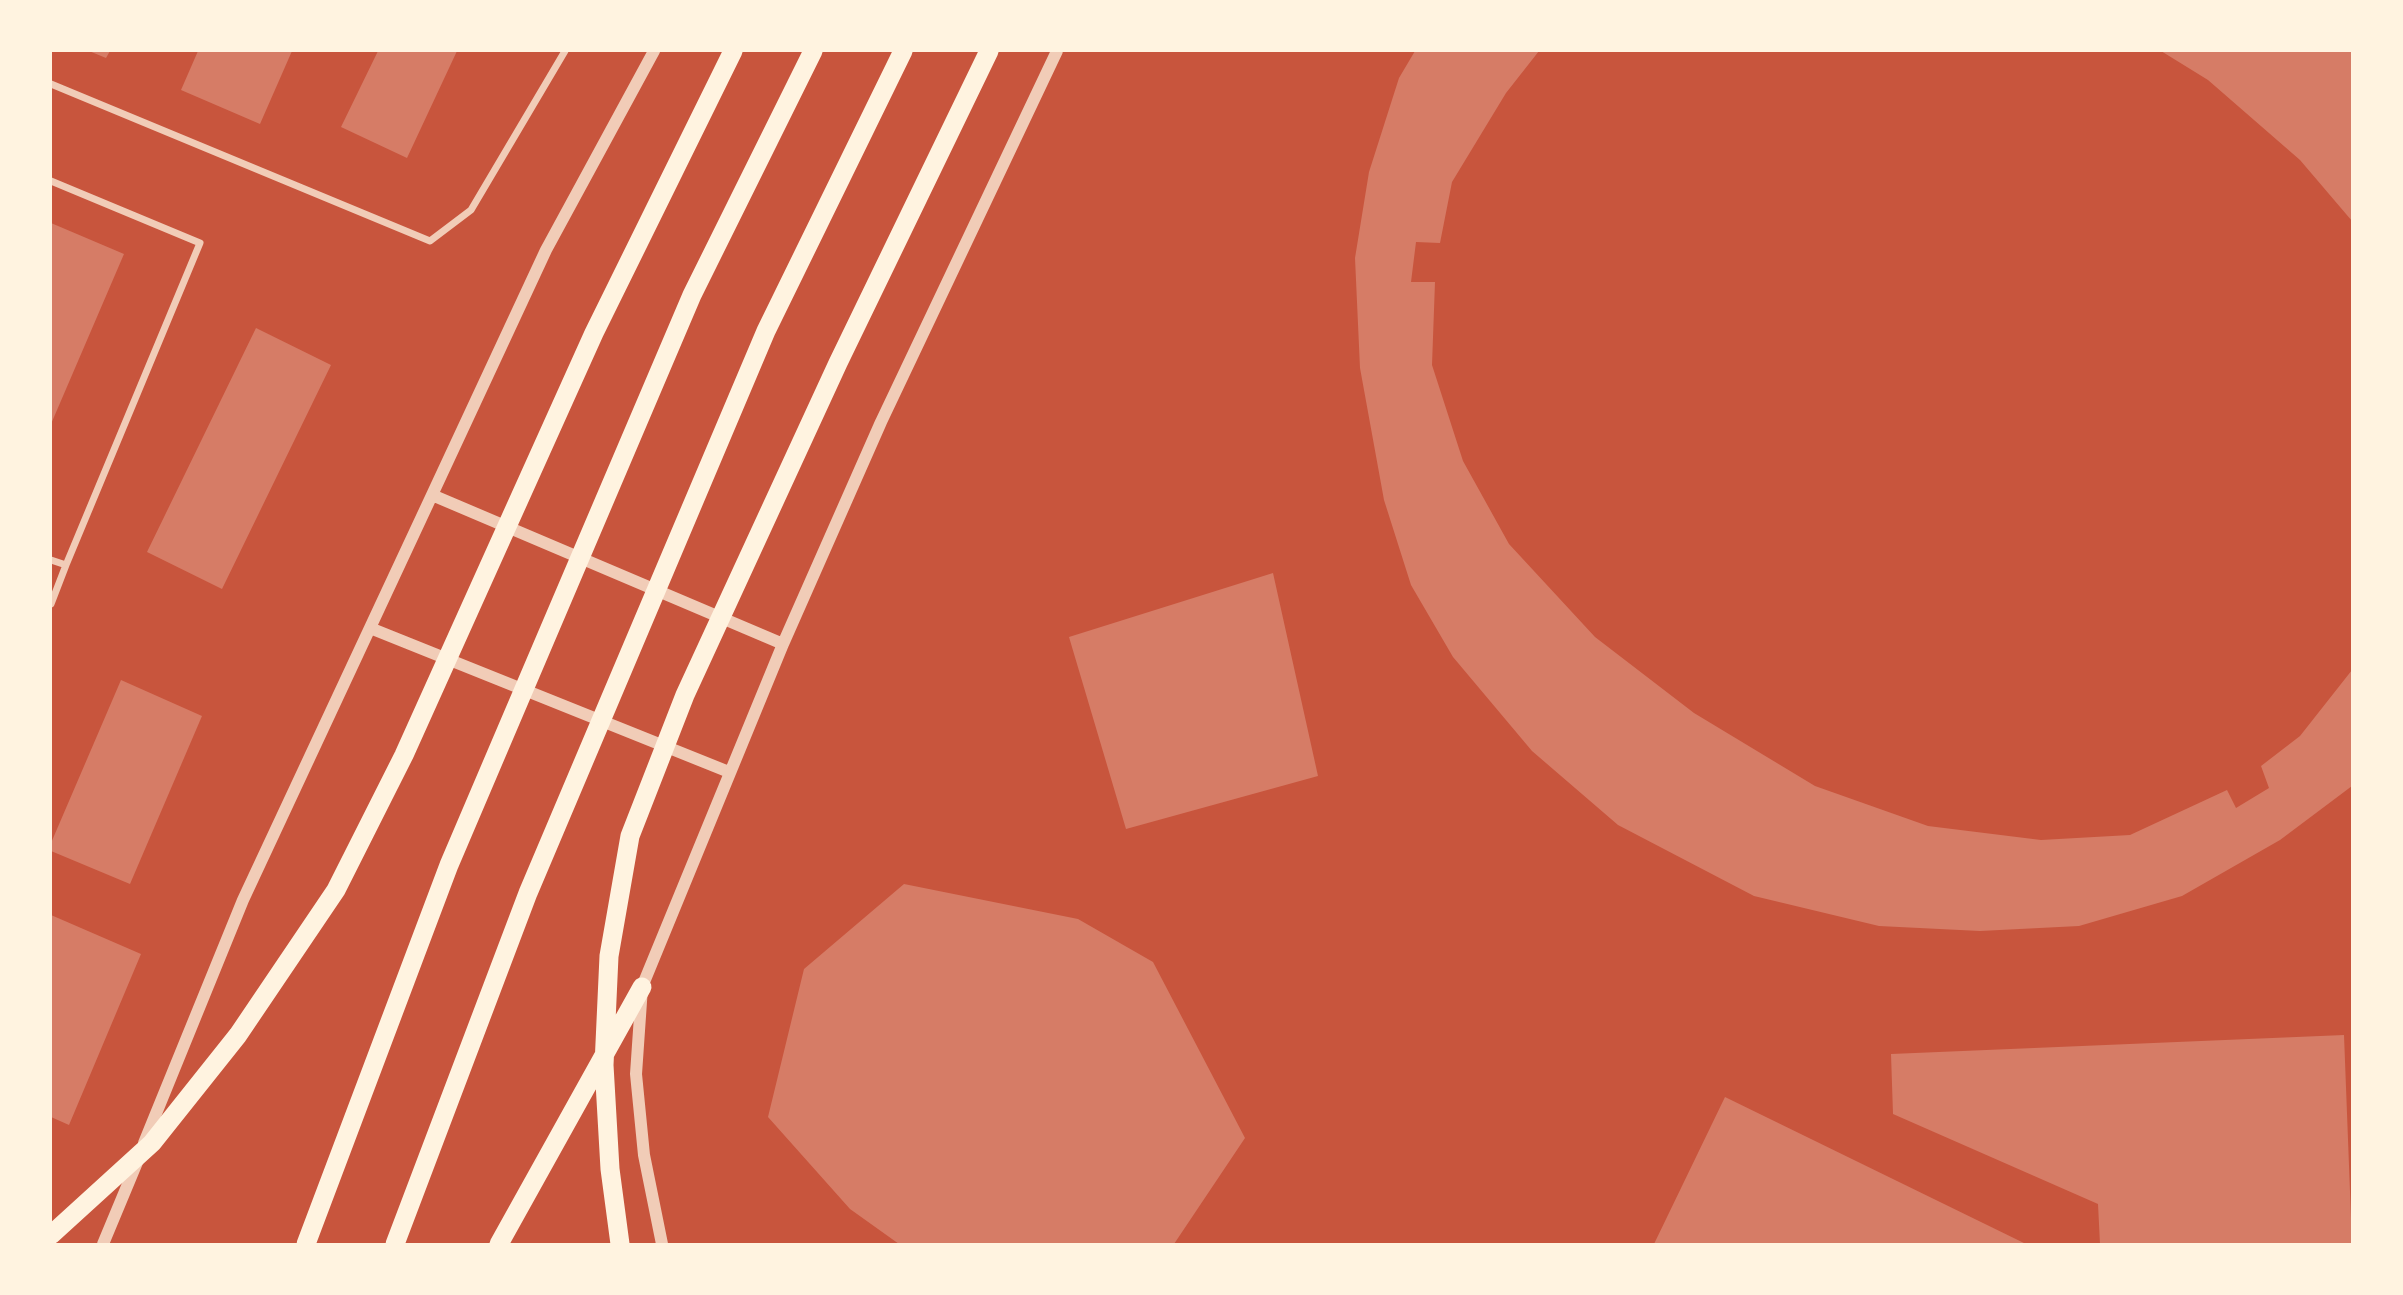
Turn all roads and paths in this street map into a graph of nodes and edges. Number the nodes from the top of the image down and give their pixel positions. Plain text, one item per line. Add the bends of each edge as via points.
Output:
1 (565, 51) edge
2 (654, 51) edge
3 (733, 51) edge
4 (813, 51) edge
5 (903, 51) edge
6 (989, 51) edge
7 (1057, 51) edge
8 (51, 85) edge
9 (51, 181) edge
10 (432, 495) junction
11 (51, 560) edge
12 (66, 565) junction
13 (51, 604) edge
14 (370, 628) junction
15 (783, 644) junction
16 (729, 772) junction
17 (642, 987) junction
18 (51, 1235) edge
19 (103, 1244) edge
20 (306, 1244) edge
21 (395, 1244) edge
22 (499, 1244) edge
23 (620, 1244) edge
24 (662, 1244) edge

1 - 8 street via 471,209 430,241
2 - 10 street via 546,250
3 - 18 highway via 594,333 404,755 336,890 238,1035 152,1143
4 - 20 highway via 692,295 449,866
5 - 21 highway via 766,331 528,893
6 - 23 highway via 685,695 631,836 609,956 604,1065
7 - 15 street via 881,422
9 - 12 street via 200,243
10 - 14 street
10 - 15 street
11 - 12 street
12 - 13 street
14 - 16 street
14 - 19 street via 243,900
15 - 16 street
16 - 17 street
17 - 22 highway
17 - 24 street via 636,1074 644,1156

